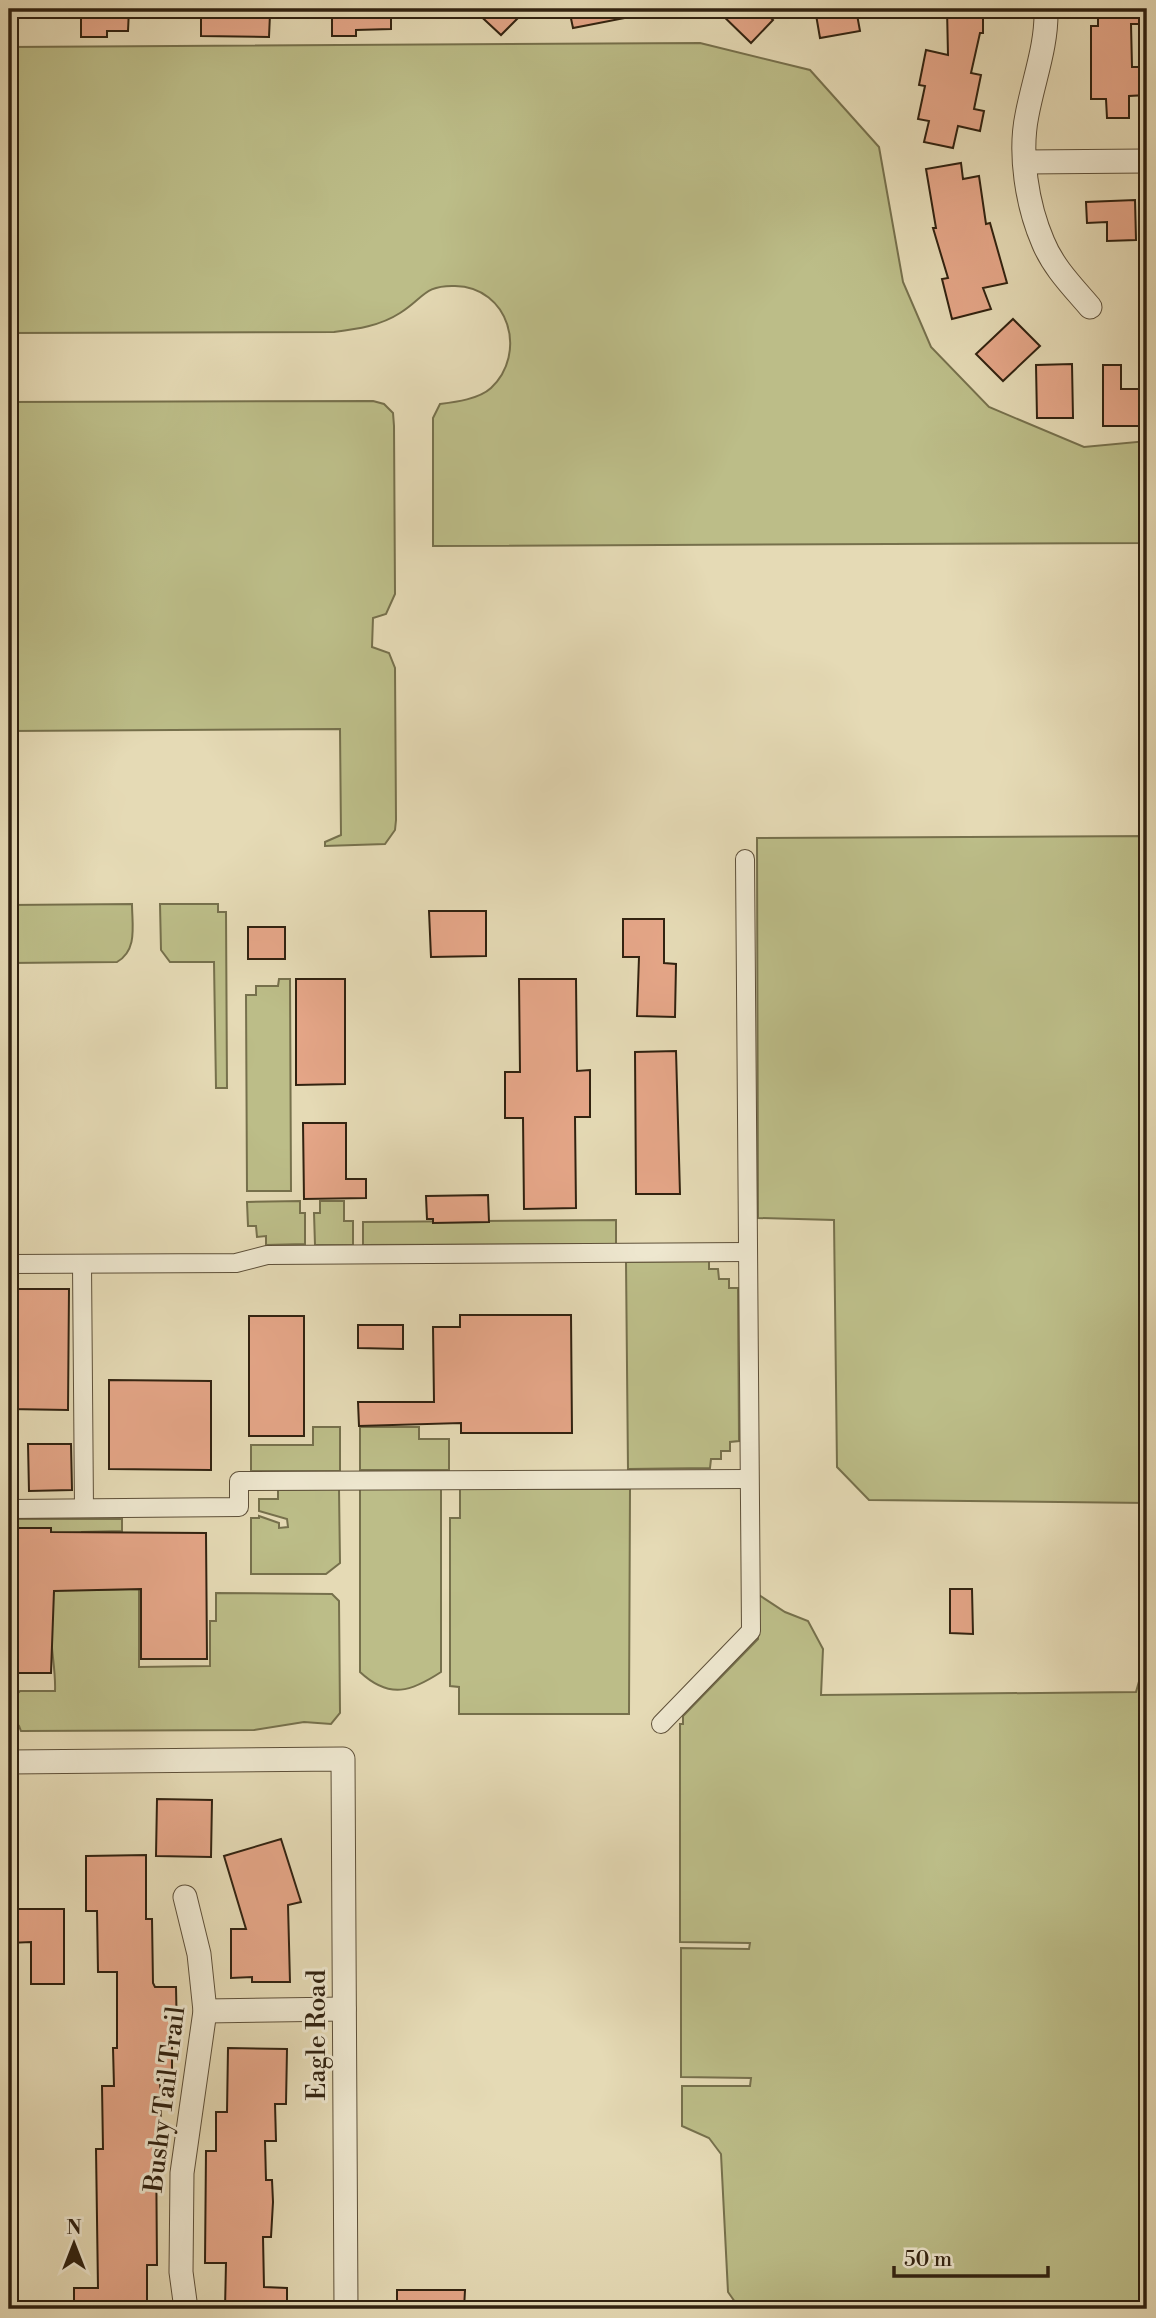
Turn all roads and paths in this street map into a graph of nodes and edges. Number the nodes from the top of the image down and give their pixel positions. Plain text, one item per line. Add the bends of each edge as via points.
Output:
1 (1046, 9) edge
2 (1147, 161) edge
3 (1025, 162) junction
4 (1090, 307) dead end
5 (745, 859) dead end
6 (747, 1252) junction
7 (9, 1264) edge
8 (82, 1264) junction
9 (749, 1479) junction
10 (84, 1508) junction
11 (9, 1509) edge
12 (661, 1724) dead end
13 (9, 1762) edge
14 (185, 1897) dead end
15 (344, 2009) junction
16 (205, 2011) junction
17 (186, 2309) edge
18 (346, 2309) edge

1 - 3 street via 1046,33 1026,116
2 - 3 street
3 - 4 street via 1043,243
5 - 6 street
6 - 8 street via 267,1255 236,1263
6 - 9 street
7 - 8 street
8 - 10 street
9 - 10 street via 239,1481 239,1507
9 - 12 street via 751,1631
10 - 11 street
13 - 15 street, Eagle Road via 343,1759
14 - 16 street, Bushy Tail Trail via 199,1954
15 - 16 street
15 - 18 street, Eagle Road
16 - 17 street, Bushy Tail Trail via 181,2173

